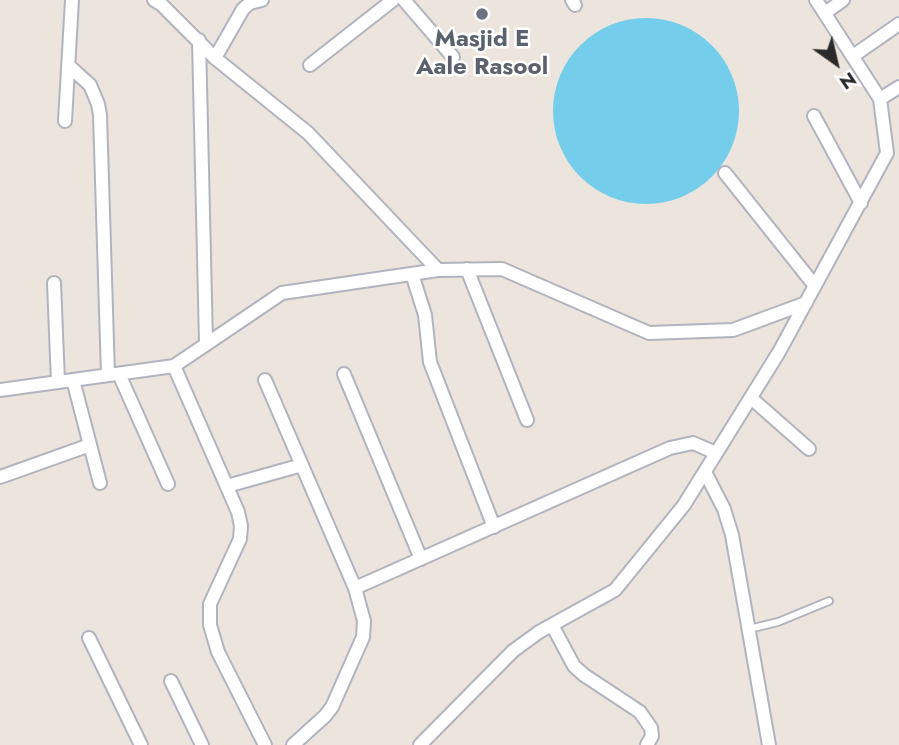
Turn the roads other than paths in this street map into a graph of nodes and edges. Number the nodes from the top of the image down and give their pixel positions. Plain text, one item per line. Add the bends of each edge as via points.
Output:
1 (72, 0) edge
2 (262, 0) edge
3 (393, 0) edge
4 (404, 0) edge
5 (816, 0) edge
6 (843, 0) edge
7 (161, 2) edge
8 (825, 13) junction
9 (899, 24) edge
10 (199, 40) junction
11 (853, 56) junction
12 (453, 57) dead end
13 (215, 58) junction
14 (68, 65) junction
15 (310, 65) dead end
16 (899, 87) edge
17 (880, 99) junction
18 (814, 116) dead end
19 (65, 121) dead end
20 (725, 173) dead end
21 (860, 203) junction
22 (467, 269) junction
23 (438, 270) junction
24 (412, 274) junction
25 (54, 283) dead end
26 (815, 286) junction
27 (806, 303) junction
28 (206, 343) junction
29 (174, 366) junction
30 (114, 374) junction
31 (344, 374) dead end
32 (72, 380) junction
33 (265, 380) dead end
34 (58, 382) junction
35 (0, 390) edge
36 (751, 398) junction
37 (527, 420) dead end
38 (90, 444) junction
39 (809, 449) dead end
40 (716, 453) junction
41 (302, 465) junction
42 (705, 472) junction
43 (0, 477) edge
44 (100, 483) dead end
45 (168, 484) dead end
46 (227, 486) junction
47 (495, 527) junction
48 (421, 559) junction
49 (355, 588) junction
50 (829, 601) dead end
51 (552, 625) junction
52 (749, 629) junction
53 (89, 638) dead end
54 (171, 681) dead end
55 (141, 745) edge
56 (202, 745) edge
57 (265, 745) edge
58 (293, 745) edge
59 (420, 745) edge
60 (647, 745) edge
61 (769, 745) edge

1 - 14 street
2 - 13 street via 243,9
3 - 15 street
4 - 12 street
5 - 8 street
6 - 8 street
7 - 10 street
8 - 11 street
9 - 11 street
10 - 13 street
10 - 28 street
11 - 17 street
13 - 23 street via 308,134
14 - 19 street
14 - 30 street via 90,85 100,115
16 - 17 street
17 - 21 street via 887,153
18 - 21 street
20 - 26 street
21 - 26 street
22 - 23 street
22 - 27 street via 502,269 649,333 733,330
22 - 37 street
23 - 24 street
24 - 28 street via 282,293
24 - 47 street via 425,315 429,362
25 - 34 street
26 - 27 street
27 - 36 street
28 - 29 street
29 - 30 street
29 - 46 street
30 - 32 street
30 - 45 street
31 - 48 street
32 - 34 street
32 - 38 street
33 - 41 street
34 - 35 street
36 - 39 street
36 - 40 street
38 - 43 street
38 - 44 street
40 - 42 street
40 - 47 street via 693,443 670,448
41 - 46 street
41 - 49 street
42 - 51 street via 624,581 608,595
42 - 52 street via 732,535
46 - 57 street via 238,512 240,539 211,604 210,625 218,652
47 - 48 street
48 - 49 street
49 - 58 street via 364,621 363,637 332,707
50 - 52 lane
51 - 59 street via 501,662
51 - 60 street via 574,666 640,712 652,736
52 - 61 street
53 - 55 street
54 - 56 street

